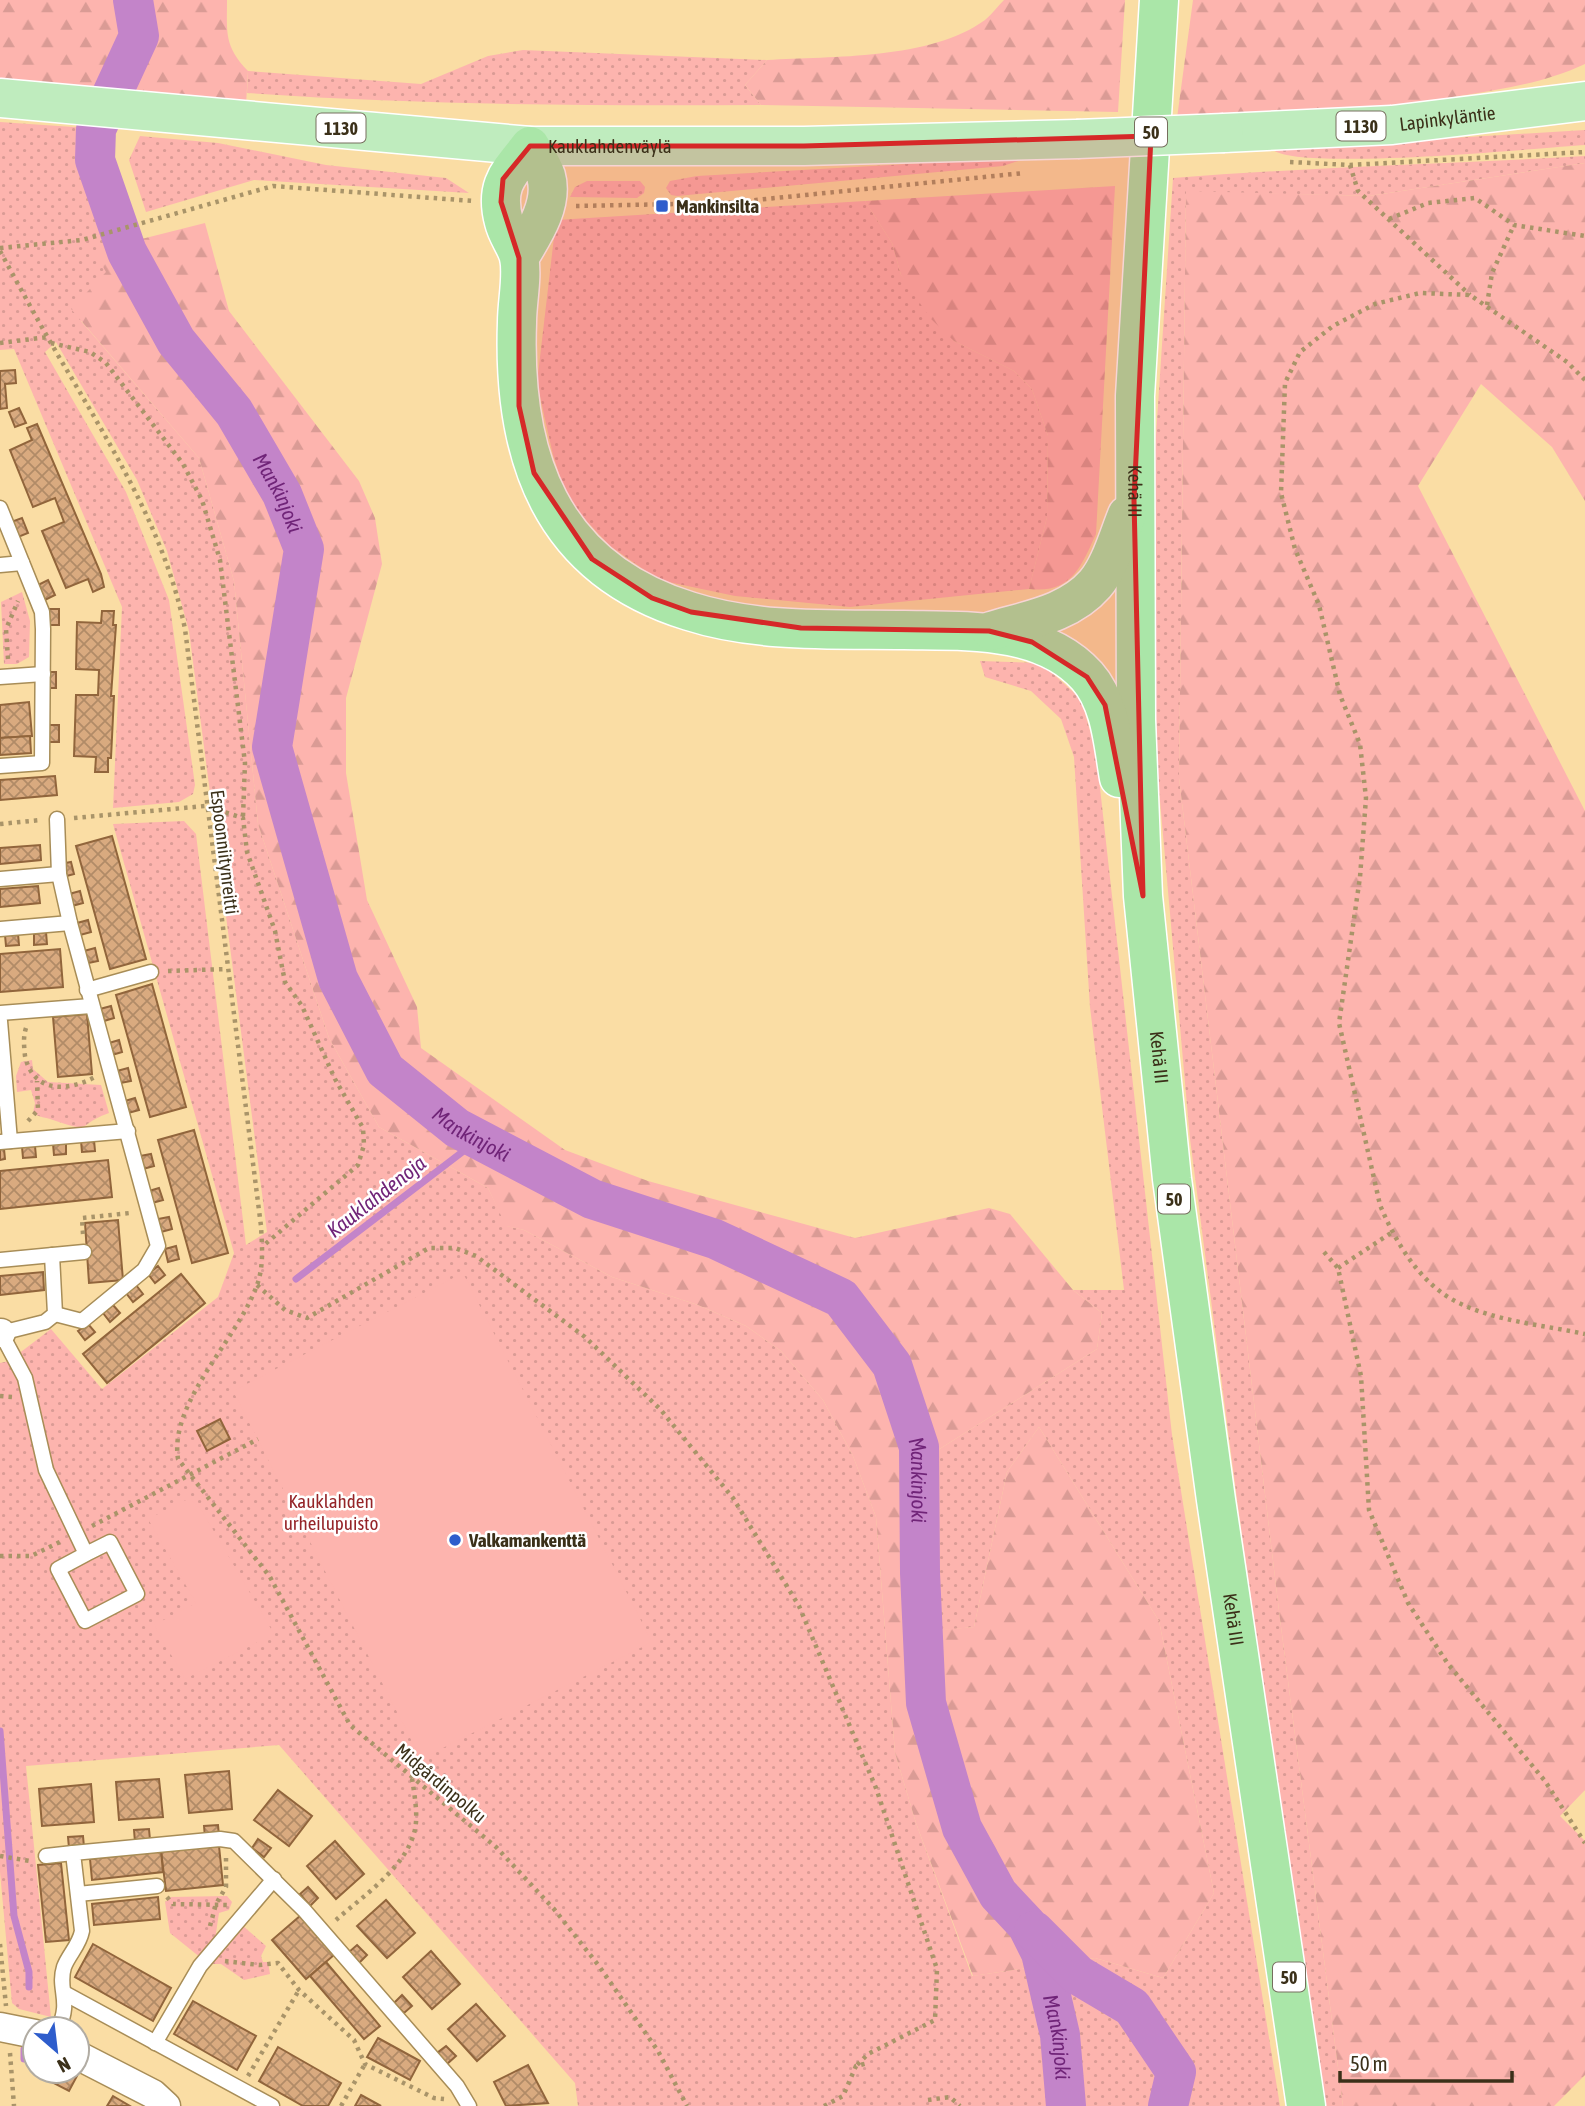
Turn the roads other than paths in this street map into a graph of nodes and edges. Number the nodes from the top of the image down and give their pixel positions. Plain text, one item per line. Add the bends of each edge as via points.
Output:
1 (1159, 0) edge
2 (0, 98) edge
3 (1585, 101) edge
4 (1224, 133) joint
5 (530, 146) junction
6 (1134, 500) junction
7 (0, 508) edge
8 (22, 563) junction
9 (0, 565) edge
10 (989, 631) junction
11 (43, 674) junction
12 (4, 677) edge
13 (0, 766) edge
14 (57, 819) road end
15 (59, 874) junction
16 (0, 879) edge
17 (1143, 896) junction
18 (70, 923) junction
19 (0, 929) edge
20 (151, 972) road end
21 (87, 990) junction
22 (91, 1006) junction
23 (0, 1013) edge
24 (0, 1021) edge
25 (128, 1131) junction
26 (5, 1141) edge
27 (84, 1252) road end
28 (52, 1255) junction
29 (0, 1260) edge
30 (55, 1314) junction
31 (1, 1333) edge
32 (86, 1554) junction
33 (73, 1853) junction
34 (46, 1856) road end
35 (274, 1879) junction
36 (157, 1886) road end
37 (78, 1894) junction
38 (66, 1994) junction
39 (64, 2015) edge
40 (4, 2026) edge
41 (21, 2030) edge
42 (155, 2043) junction
43 (91, 2062) edge
44 (467, 2104) edge
45 (166, 2106) edge
46 (272, 2106) edge
47 (1306, 2106) edge

1 - 6 highway, Kehä III / 50 via 1135,396
2 - 5 main road, Kauklahdenväylä / 1130
3 - 4 main road, Lapinkyläntie / 1130 via 1392,125
4 - 5 main road, Kauklahdenväylä / 1130, bridge via 804,146
5 - 10 highway via 547,177 540,224 519,258 515,356 525,443 548,500 592,559 652,598 748,624
6 - 10 highway via 1096,583 1077,600 1051,613
6 - 17 highway, Kehä III / 50
7 - 8 lane
8 - 9 lane
8 - 11 lane via 42,612
10 - 17 highway via 1032,642 1069,661 1087,677 1105,705
11 - 12 lane
11 - 13 lane via 42,763
14 - 15 lane
15 - 16 lane
15 - 18 lane
17 - 47 highway, Kehä III / 50 via 1172,1180
18 - 19 lane
18 - 21 lane
20 - 21 lane
21 - 22 lane
22 - 23 lane
22 - 25 lane
24 - 26 lane
25 - 26 lane
25 - 30 lane via 158,1246 145,1270 82,1321
27 - 28 lane
28 - 29 lane
28 - 30 lane
30 - 31 lane via 45,1322
31 - 32 lane via 25,1378 46,1470
32 - 32 lane via 58,1569 85,1621 137,1594 110,1542
33 - 34 lane
33 - 35 lane via 225,1840 242,1846
33 - 37 lane
35 - 42 lane via 200,1966
35 - 44 lane
36 - 37 lane
37 - 38 lane via 82,1931 64,1966
38 - 39 lane
38 - 42 lane
40 - 41 street
42 - 46 lane
43 - 45 street via 153,2094

